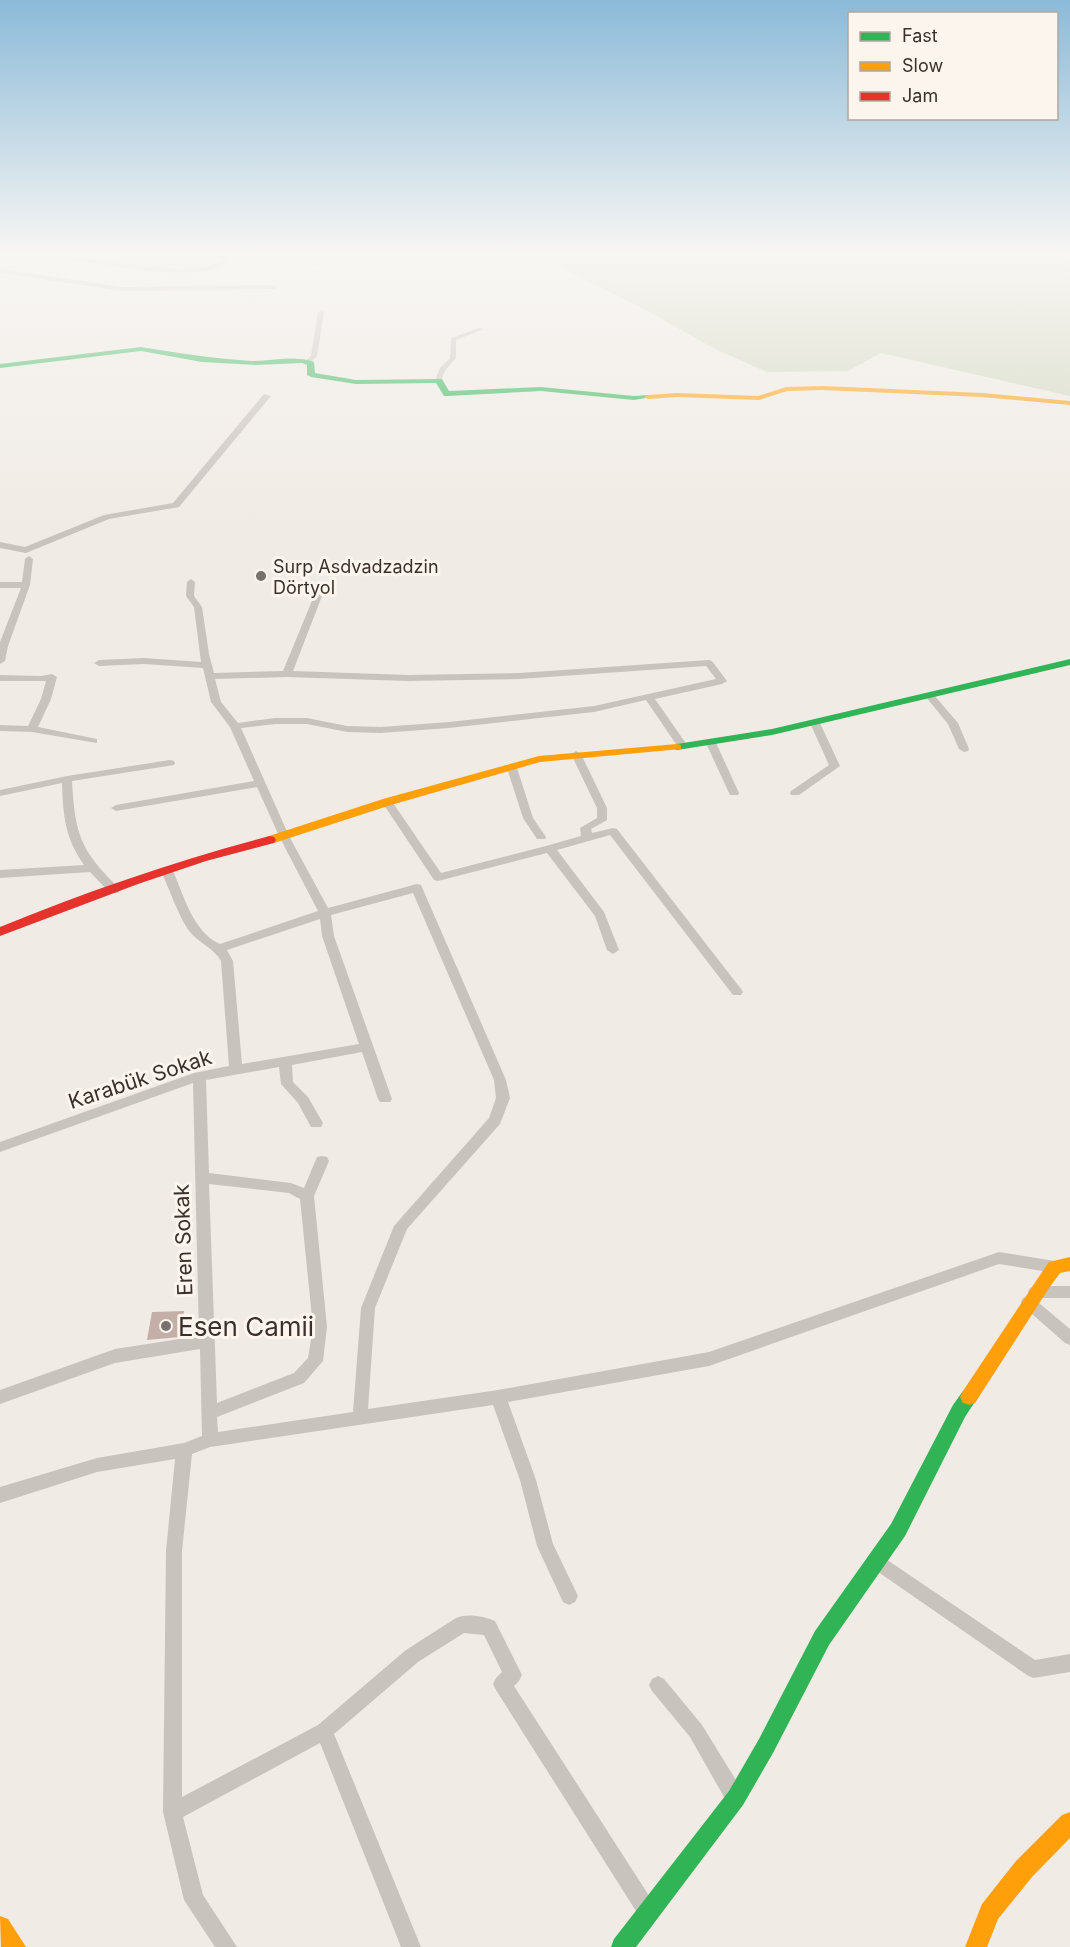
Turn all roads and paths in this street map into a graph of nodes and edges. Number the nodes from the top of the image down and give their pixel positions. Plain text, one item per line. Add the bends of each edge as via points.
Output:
1 (316, 346) edge
2 (453, 346) edge
3 (308, 362) junction
4 (0, 366) edge
5 (439, 381) junction
6 (267, 396) dead end
7 (1070, 403) edge
8 (0, 545) edge
9 (29, 559) dead end
10 (190, 582) dead end
11 (0, 585) edge
12 (26, 585) junction
13 (318, 596) dead end
14 (0, 626) edge
15 (11, 626) junction
16 (0, 661) edge
17 (1070, 662) edge
18 (99, 663) dead end
19 (207, 665) junction
20 (287, 674) junction
21 (211, 676) junction
22 (0, 678) edge
23 (649, 697) junction
24 (931, 697) junction
25 (815, 723) junction
26 (235, 726) junction
27 (0, 728) edge
28 (32, 729) junction
29 (93, 741) dead end
30 (711, 743) junction
31 (682, 745) junction
32 (964, 749) dead end
33 (576, 754) junction
34 (170, 763) dead end
35 (512, 768) junction
36 (67, 779) junction
37 (261, 783) junction
38 (0, 793) edge
39 (734, 793) dead end
40 (795, 793) dead end
41 (387, 802) junction
42 (116, 808) dead end
43 (284, 836) junction
44 (541, 837) dead end
45 (587, 837) junction
46 (550, 849) junction
47 (91, 868) junction
48 (167, 871) junction
49 (0, 874) edge
50 (114, 890) junction
51 (325, 914) junction
52 (0, 932) edge
53 (220, 948) junction
54 (613, 950) dead end
55 (736, 992) dead end
56 (367, 1047) junction
57 (285, 1061) junction
58 (236, 1070) junction
59 (199, 1076) junction
60 (385, 1099) dead end
61 (316, 1123) dead end
62 (0, 1147) edge
63 (322, 1161) dead end
64 (201, 1178) junction
65 (307, 1196) junction
66 (1063, 1266) edge
67 (1070, 1292) edge
68 (1032, 1297) junction
69 (1070, 1338) edge
70 (207, 1341) junction
71 (0, 1396) edge
72 (498, 1397) junction
73 (209, 1413) junction
74 (360, 1416) junction
75 (210, 1440) junction
76 (184, 1449) junction
77 (0, 1495) edge
78 (877, 1561) junction
79 (569, 1596) dead end
80 (1070, 1663) edge
81 (658, 1685) dead end
82 (324, 1731) junction
83 (736, 1798) junction
84 (172, 1812) junction
85 (1070, 1823) edge
86 (649, 1913) junction
87 (0, 1927) edge
88 (15, 1947) edge
89 (227, 1947) edge
90 (411, 1947) edge
91 (622, 1947) edge
92 (976, 1947) edge

1 - 3 street
2 - 5 street via 453,358 443,368 436,380
3 - 4 main road via 202,360 141,349
3 - 5 main road via 312,375 328,379
5 - 7 main road via 447,394 458,395 542,388 634,398 759,398 786,389 823,388
6 - 8 street via 176,505 107,517 26,550
9 - 12 street
10 - 19 street
11 - 12 street
12 - 15 street
13 - 20 street
14 - 15 street
15 - 16 street
17 - 24 main road
18 - 19 street
19 - 21 street
20 - 21 street
20 - 23 street via 497,676 709,663 722,681
21 - 26 street via 216,702
22 - 28 street via 52,677
23 - 26 street via 594,708 381,730 347,729 307,721
23 - 31 street
24 - 25 main road
24 - 32 street via 953,723
25 - 30 main road
25 - 40 street via 835,766
26 - 37 street
27 - 28 street
28 - 29 street
30 - 31 main road
30 - 39 street
31 - 33 main road via 641,752
33 - 35 main road
33 - 45 street via 602,808 602,819 585,828
34 - 36 street
35 - 41 main road
35 - 44 street via 528,818
36 - 38 street
36 - 47 street via 70,828
37 - 42 street
37 - 43 street
41 - 43 main road
41 - 46 street via 438,877
43 - 48 main road via 224,850
43 - 51 street
45 - 46 street
45 - 55 street via 613,831
46 - 54 street via 600,915
47 - 49 street
47 - 50 street
48 - 50 main road
48 - 53 street via 194,928 208,943
50 - 52 main road
51 - 53 street
51 - 56 street via 328,936
51 - 74 street via 417,888 500,1080 503,1098 495,1120 401,1226 368,1308
53 - 58 street via 227,961
56 - 57 street, Karabük Sokak
56 - 60 street
57 - 58 street, Karabük Sokak
57 - 61 street via 287,1084 303,1100
58 - 59 street, Karabük Sokak
59 - 62 street, Karabük Sokak
59 - 64 street, Eren Sokak
63 - 65 street
64 - 65 street via 291,1188
64 - 70 street, Eren Sokak
65 - 73 street via 320,1327 315,1361 299,1378
66 - 68 main road
66 - 72 street via 999,1258 709,1359
67 - 68 street
68 - 69 street
68 - 78 main road via 998,1357 959,1411 898,1530
70 - 71 street via 115,1356
70 - 73 street, Eren Sokak
72 - 74 street
72 - 79 street via 528,1480 545,1546
73 - 75 street, Eren Sokak
74 - 75 street
75 - 76 street
76 - 77 street via 97,1466
76 - 84 street via 174,1551
78 - 80 street via 1033,1670
78 - 83 main road via 822,1638
81 - 83 street via 696,1731
82 - 84 street
82 - 86 street via 412,1656 462,1624 489,1627 513,1675 502,1684
82 - 90 street
83 - 86 main road
84 - 89 street via 194,1900
85 - 92 main road via 1024,1869 990,1912
86 - 91 main road
87 - 88 main road

